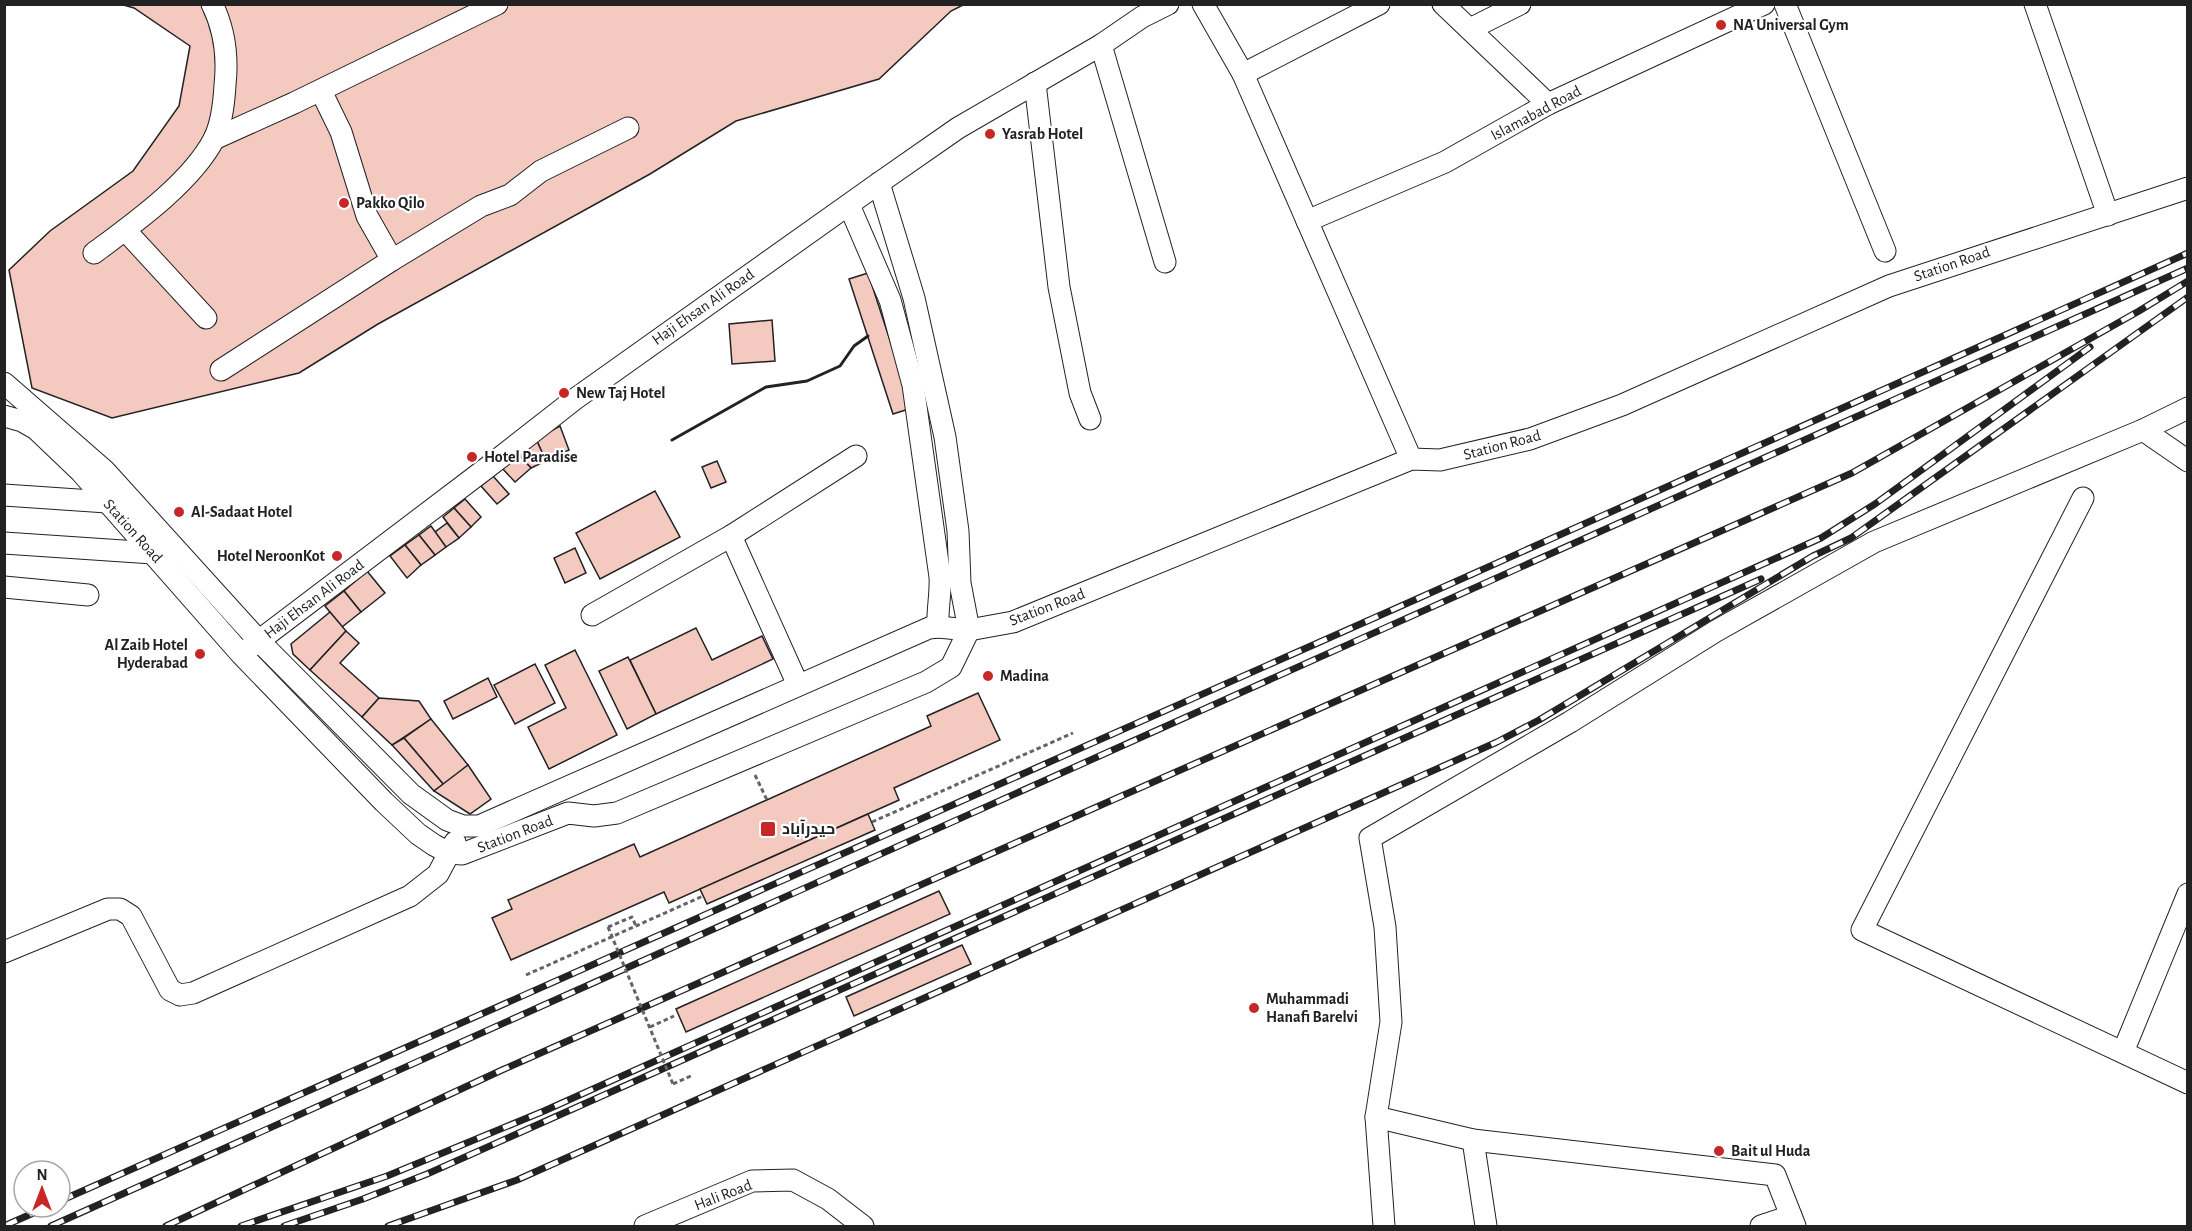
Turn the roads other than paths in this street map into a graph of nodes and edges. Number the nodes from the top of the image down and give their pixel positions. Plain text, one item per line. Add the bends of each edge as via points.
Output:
1 (212, 4) edge
2 (497, 4) edge
3 (1168, 4) edge
4 (1203, 4) edge
5 (1379, 4) edge
6 (1443, 4) edge
7 (1520, 4) edge
8 (1764, 4) edge
9 (1785, 4) edge
10 (2035, 4) edge
11 (1470, 29) junction
12 (1101, 45) junction
13 (1243, 74) junction
14 (1035, 84) junction
15 (321, 90) junction
16 (1548, 104) junction
17 (628, 128) dead end
18 (214, 139) junction
19 (879, 183) junction
20 (2187, 188) edge
21 (849, 205) junction
22 (2108, 215) junction
23 (1307, 221) junction
24 (125, 230) junction
25 (1885, 250) dead end
26 (94, 253) dead end
27 (392, 260) junction
28 (1166, 262) dead end
29 (206, 318) dead end
30 (221, 370) dead end
31 (6, 395) edge
32 (2187, 408) edge
33 (1090, 419) dead end
34 (41, 424) junction
35 (2143, 430) junction
36 (856, 456) dead end
37 (1411, 459) junction
38 (2187, 460) edge
39 (4, 495) edge
40 (2083, 498) dead end
41 (107, 502) junction
42 (731, 536) junction
43 (4, 543) edge
44 (153, 554) junction
45 (4, 587) edge
46 (88, 595) dead end
47 (592, 615) dead end
48 (938, 627) junction
49 (969, 630) junction
50 (259, 641) junction
51 (241, 654) junction
52 (798, 685) junction
53 (463, 826) junction
54 (449, 853) junction
55 (2187, 894) edge
56 (4, 952) edge
57 (2123, 1052) junction
58 (2187, 1083) edge
59 (1376, 1117) junction
60 (1473, 1140) junction
61 (1793, 1221) edge
62 (645, 1227) edge
63 (863, 1227) edge
64 (1384, 1227) edge
65 (1486, 1227) edge
66 (1761, 1227) edge

1 - 18 street via 225,40 227,65 223,107
2 - 15 street
3 - 12 street, Haji Ehsan Ali Road
4 - 13 street
5 - 13 street
6 - 11 street
7 - 11 street
8 - 16 street, Islamabad Road
9 - 25 street
10 - 22 street
11 - 16 street
12 - 14 street, Haji Ehsan Ali Road
12 - 28 street
13 - 23 street
14 - 19 street, Haji Ehsan Ali Road via 958,128
14 - 33 street via 1059,287 1080,393
15 - 18 street
15 - 27 street via 341,132 367,216
16 - 23 street, Islamabad Road via 1445,162
17 - 27 street via 541,171 510,195 481,206
18 - 24 street via 172,190
19 - 21 street, Haji Ehsan Ali Road
19 - 49 street via 914,298 945,437 958,531 960,583
20 - 22 street, Station Road
21 - 48 street via 890,300 912,385 940,577
21 - 50 street, Haji Ehsan Ali Road via 575,399
22 - 37 street, Station Road via 1889,286 1622,405 1530,439 1440,460
23 - 37 street
24 - 26 street
24 - 29 street
27 - 30 street
31 - 34 street
32 - 35 street
34 - 41 street, Station Road
34 - 50 street, Station Road via 105,471
35 - 38 street
35 - 59 street via 1874,542 1716,631 1570,722 1370,838 1384,927 1391,1022
36 - 42 street
37 - 49 street, Station Road via 1013,622
39 - 41 street
40 - 57 street via 1862,930
41 - 44 street, Station Road
42 - 47 street
42 - 52 street
43 - 44 street
44 - 51 street, Station Road
45 - 46 street
48 - 49 street
48 - 52 street, Station Road
49 - 54 street, Station Road via 951,667 926,682 617,813 568,813 481,848
50 - 51 street, Haji Ehsan Ali Road
50 - 53 street, Station Road via 411,794 447,820
51 - 54 street, Station Road via 384,802 418,834
52 - 53 street, Station Road via 479,826
53 - 54 street
54 - 56 street via 438,874 410,896 193,993 180,995 170,990 131,916 120,909 108,909
55 - 57 street
57 - 58 street
59 - 60 street
59 - 64 street
60 - 61 street via 1774,1175
60 - 65 street
61 - 66 street
62 - 63 street, Hali Road via 752,1181 793,1180 828,1199

